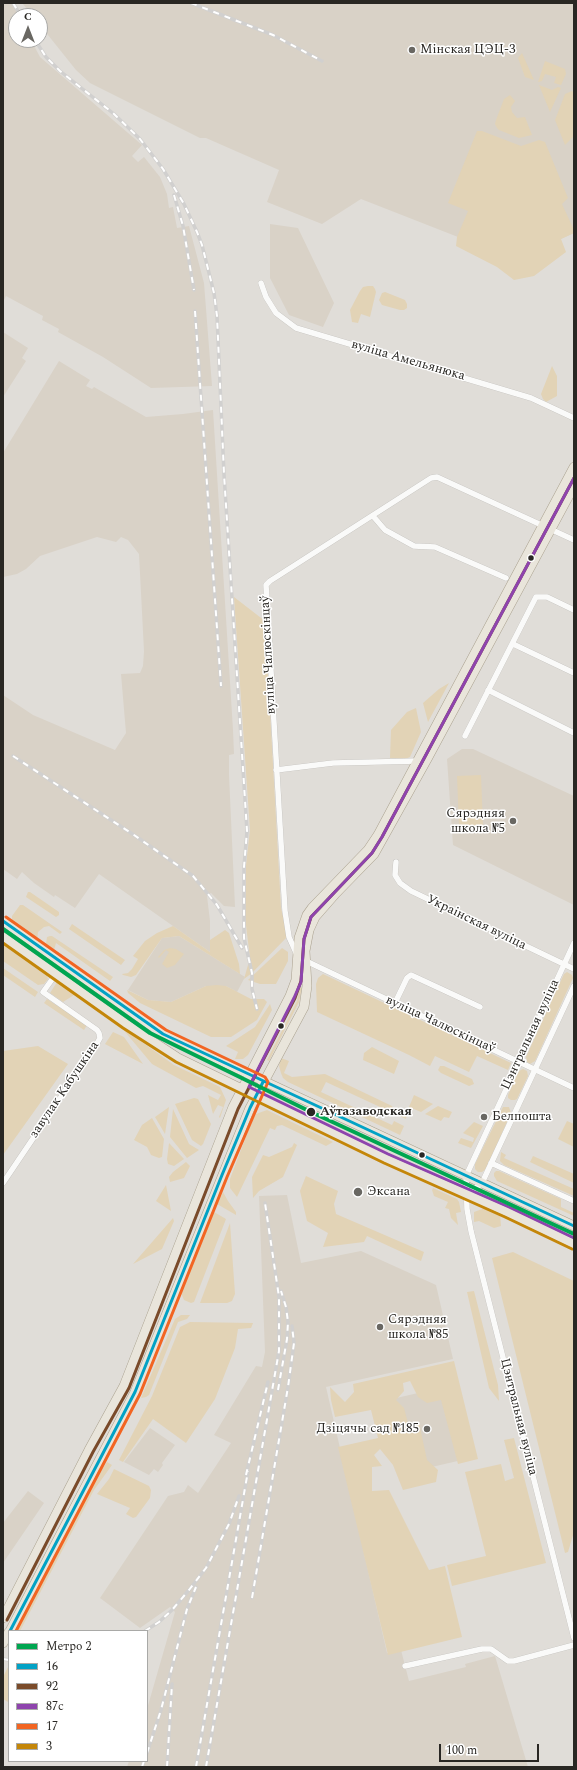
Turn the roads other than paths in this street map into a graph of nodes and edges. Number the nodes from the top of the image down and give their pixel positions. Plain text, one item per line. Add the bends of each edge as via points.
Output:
1 (261, 282) dead end
2 (574, 418) edge
3 (574, 467) edge
4 (574, 486) edge
5 (373, 516) junction
6 (547, 527) junction
7 (574, 540) edge
8 (506, 578) dead end
9 (574, 610) edge
10 (513, 644) junction
11 (574, 673) edge
12 (488, 690) junction
13 (574, 733) edge
14 (465, 736) dead end
15 (418, 761) junction
16 (276, 770) junction
17 (396, 862) dead end
18 (3, 921) edge
19 (3, 937) edge
20 (574, 943) edge
21 (302, 959) junction
22 (564, 965) junction
23 (574, 969) edge
24 (75, 971) junction
25 (56, 974) junction
26 (574, 986) edge
27 (395, 1003) junction
28 (480, 1007) dead end
29 (519, 1062) junction
30 (535, 1070) junction
31 (249, 1075) junction
32 (263, 1082) junction
33 (242, 1088) junction
34 (574, 1088) edge
35 (256, 1096) junction
36 (491, 1163) junction
37 (466, 1176) junction
38 (3, 1183) edge
39 (482, 1183) junction
40 (467, 1195) junction
41 (574, 1201) edge
42 (574, 1226) edge
43 (574, 1244) edge
44 (3, 1618) edge
45 (10, 1630) edge
46 (8, 1634) edge
47 (574, 1638) edge
48 (3, 1643) edge
49 (574, 1645) edge
50 (405, 1666) dead end

1 - 2 street, вуліца Амельянюка via 266,297 276,313 296,328 531,398
3 - 6 main road
4 - 6 main road
5 - 6 street, вуліца Чалюскінцаў via 431,478 437,477
5 - 8 street via 386,530 414,546 435,547
5 - 16 street, вуліца Чалюскінцаў via 266,585
6 - 7 street, вуліца Чалюскінцаў
6 - 15 main road
6 - 21 main road via 374,854 315,917
9 - 10 street via 547,597 536,598
10 - 11 street
10 - 12 street
12 - 13 street
12 - 14 street
15 - 16 street via 333,763
15 - 21 main road via 368,850 307,915 299,938
16 - 21 street, вуліца Чалюскінцаў via 285,911 294,952
17 - 22 street, Украінская вуліца via 395,875 411,891
18 - 24 main road
19 - 25 main road
20 - 22 street, Цэнтральная вуліца
21 - 27 street, вуліца Чалюскінцаў
21 - 31 main road via 290,996
21 - 32 main road via 307,986 304,1007
22 - 23 street, Украінская вуліца
22 - 29 street, Цэнтральная вуліца
24 - 25 main road via 62,968
24 - 31 main road via 163,1034
25 - 33 main road via 178,1058
25 - 38 street, завулак Кабушкіна via 43,992 97,1030 100,1038
26 - 30 street, Цэнтральная вуліца
27 - 28 street via 406,978 411,975
27 - 29 street, вуліца Чалюскінцаў
29 - 30 street, вуліца Чалюскінцаў
29 - 37 street, Цэнтральная вуліца
30 - 34 street, вуліца Чалюскінцаў
30 - 36 street, Цэнтральная вуліца
31 - 32 main road
31 - 33 main road
32 - 35 main road
32 - 37 main road
33 - 35 main road
33 - 44 main road via 124,1386
35 - 40 main road
35 - 45 main road via 135,1392
36 - 39 street, Цэнтральная вуліца
36 - 41 street
37 - 39 main road
37 - 40 street, Цэнтральная вуліца
39 - 40 street, Цэнтральная вуліца
39 - 42 main road
40 - 43 main road
40 - 47 street, Цэнтральная вуліца via 467,1209 481,1275
46 - 48 main road
49 - 50 street via 514,1661 491,1649 482,1649

